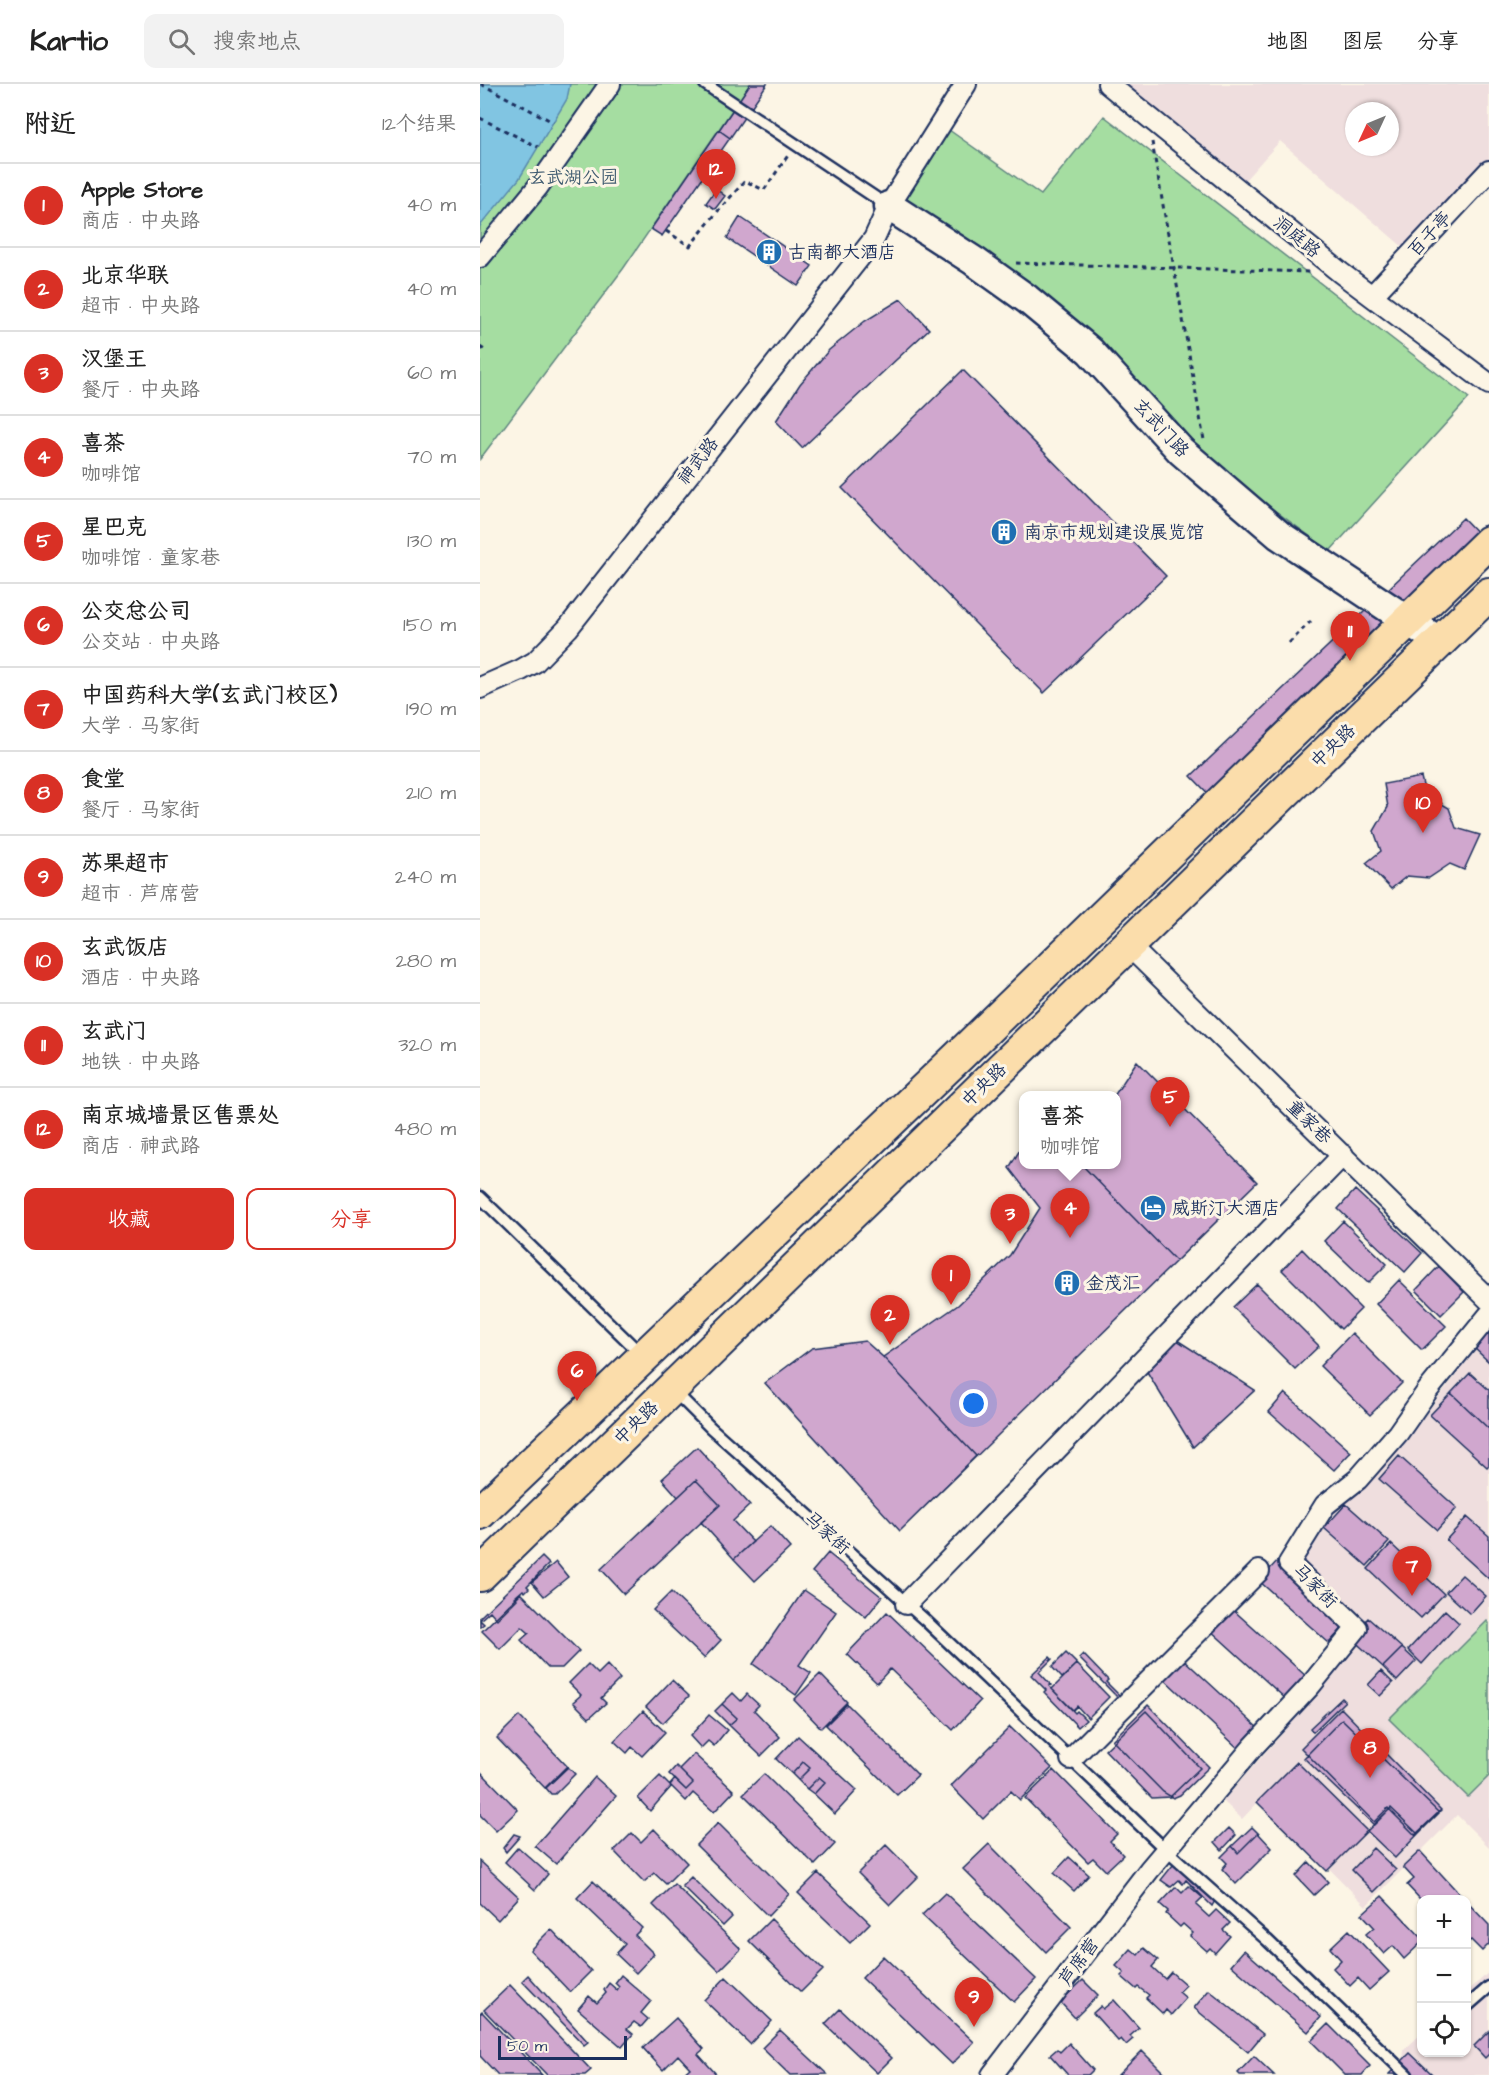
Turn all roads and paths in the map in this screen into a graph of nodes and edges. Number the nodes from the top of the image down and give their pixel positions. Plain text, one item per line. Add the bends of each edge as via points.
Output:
1 (481, 84) edge
2 (610, 84) edge
3 (705, 84) edge
4 (966, 84) edge
5 (1108, 84) edge
6 (1148, 117) junction
7 (480, 118) edge
8 (553, 122) dead end
9 (795, 145) junction
10 (538, 147) dead end
11 (1489, 171) edge
12 (888, 206) junction
13 (666, 231) dead end
14 (480, 257) edge
15 (1009, 262) dead end
16 (1174, 268) junction
17 (1341, 273) junction
18 (1372, 296) junction
19 (480, 347) edge
20 (486, 351) dead end
21 (1489, 384) edge
22 (1205, 442) dead end
23 (1489, 542) edge
24 (1489, 594) edge
25 (1311, 621) dead end
26 (1407, 621) junction
27 (1440, 642) junction
28 (1289, 643) dead end
29 (480, 688) edge
30 (1128, 945) junction
31 (1343, 1155) junction
32 (480, 1197) edge
33 (1489, 1300) edge
34 (1489, 1315) edge
35 (643, 1356) junction
36 (672, 1388) junction
37 (480, 1513) edge
38 (1259, 1571) dead end
39 (480, 1575) edge
40 (906, 1604) junction
41 (1071, 1759) junction
42 (1166, 1850) junction
43 (1489, 1987) edge
44 (1471, 2003) edge
45 (992, 2075) edge
46 (1407, 2075) edge

1 - 8 path
2 - 14 street via 537,188
3 - 9 lane
4 - 12 street, 神武路
5 - 6 street, 洞庭路
6 - 16 path
6 - 17 street, 洞庭路
7 - 10 path
9 - 12 lane
9 - 13 path via 764,190 746,181 690,246
11 - 18 street, 百子亭
12 - 26 street, 玄武门路 via 1027,299 1090,351 1181,451 1262,521
12 - 29 street, 神武路 via 874,239 568,628 535,662
15 - 16 path
16 - 17 path
16 - 22 path
17 - 18 street, 洞庭路
18 - 21 street, 洞庭路
19 - 20 path
23 - 26 main road
24 - 27 main road, 中央路
25 - 28 path
26 - 27 street, 玄武门路
26 - 35 main road
27 - 30 main road, 中央路
30 - 31 street, 童家巷
30 - 36 main road, 中央路
31 - 33 street, 童家巷
31 - 40 street
32 - 35 lane
34 - 42 street, 马家街 via 1398,1433 1358,1479 1325,1505 1289,1563 1358,1628
35 - 37 main road
36 - 39 main road, 中央路
36 - 40 lane, 马家街
38 - 41 street
40 - 41 lane, 马家街
41 - 42 lane, 马家街
42 - 45 street, 芦席营
42 - 46 lane, 马家街 via 1267,1940
43 - 44 lane

